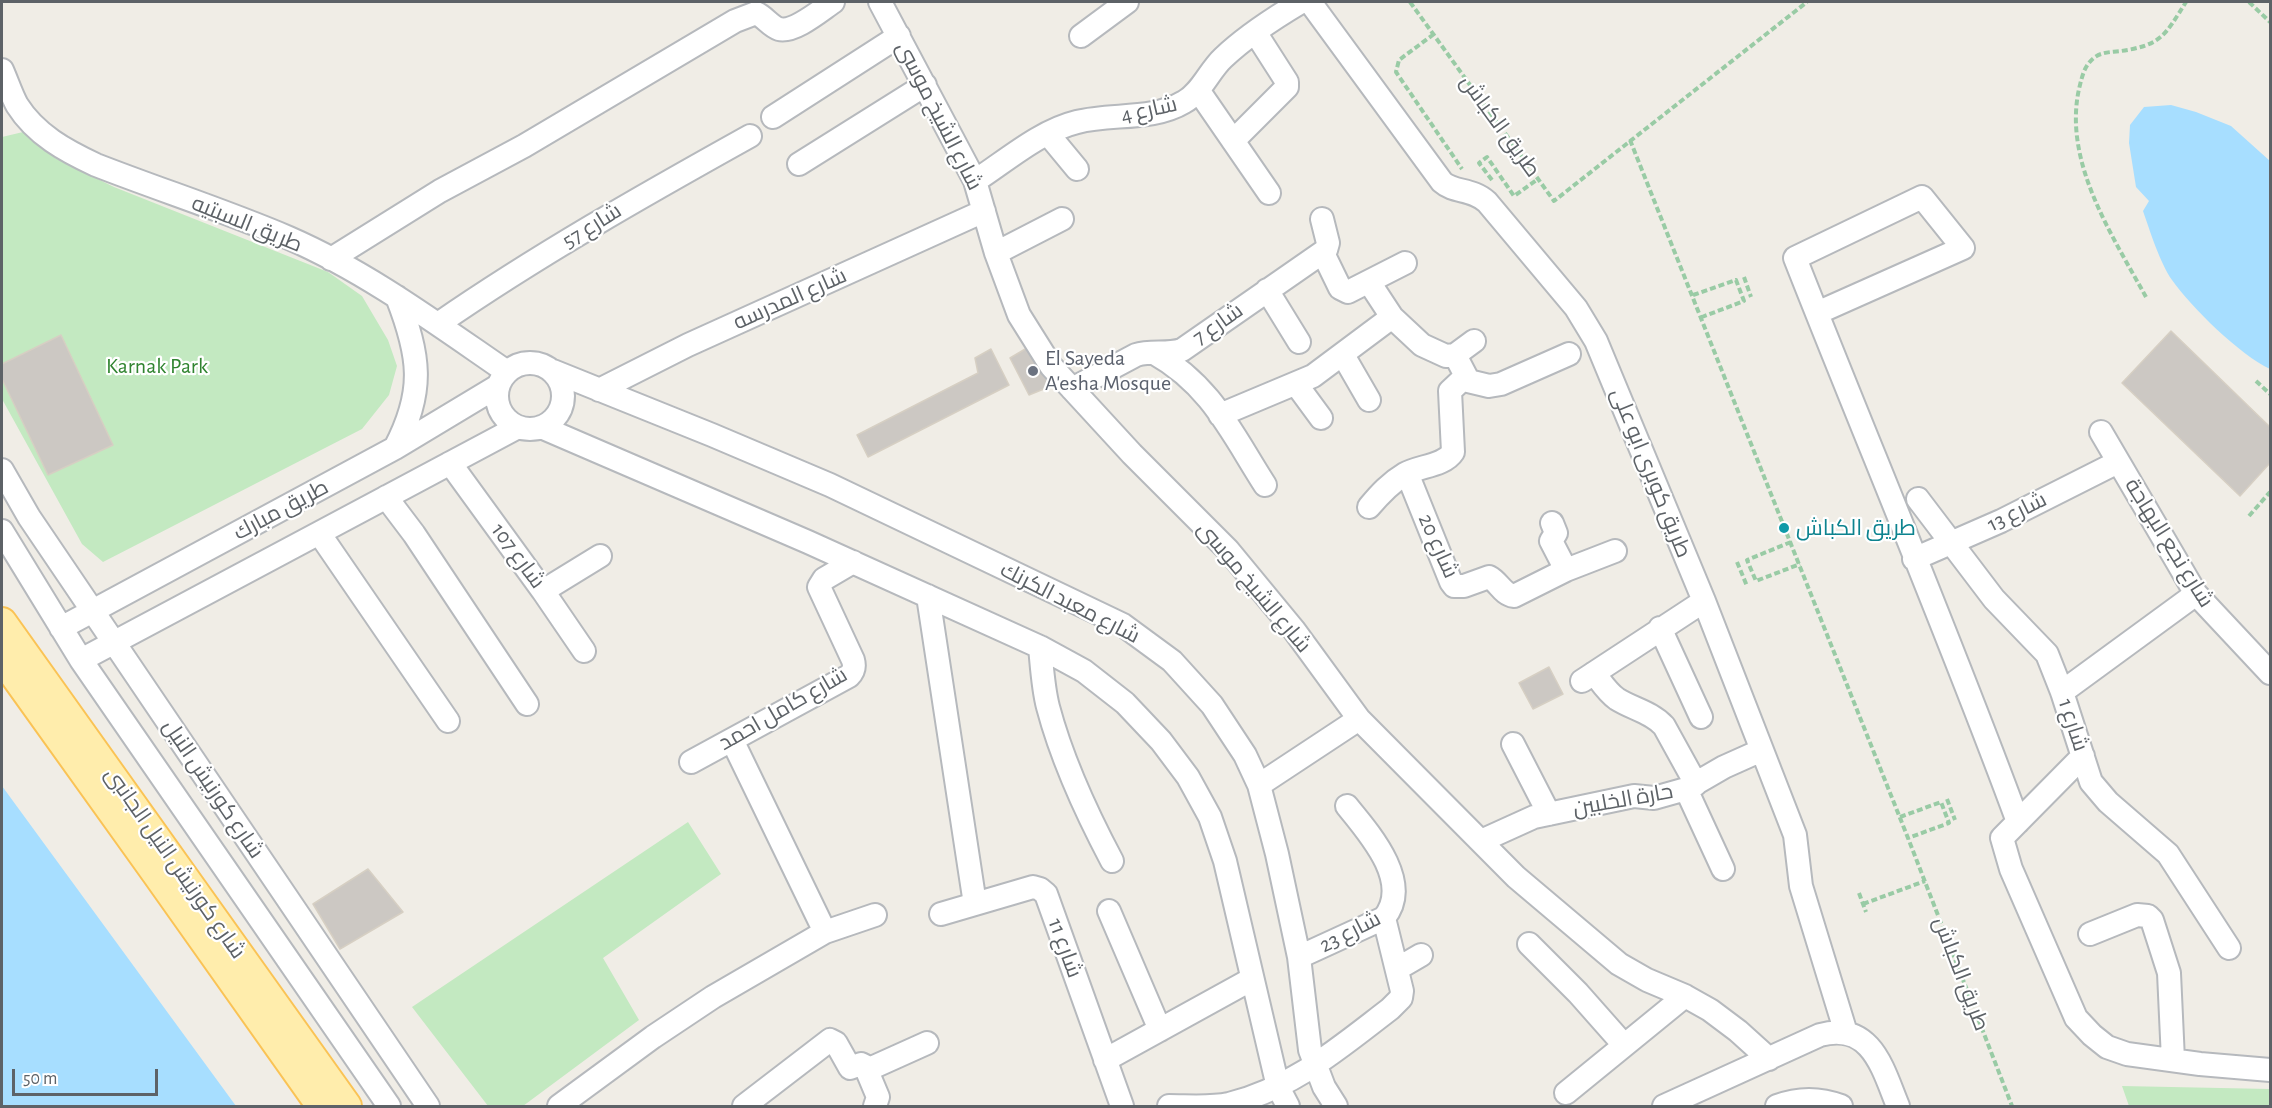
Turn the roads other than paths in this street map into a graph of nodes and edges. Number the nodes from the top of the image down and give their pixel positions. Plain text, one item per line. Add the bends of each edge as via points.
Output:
1 (833, 2) edge
2 (880, 2) edge
3 (1127, 2) edge
4 (1301, 2) edge
5 (1310, 2) edge
6 (1277, 8) edge
7 (1255, 32) junction
8 (899, 36) junction
9 (1081, 36) dead end
10 (2, 70) edge
11 (925, 85) junction
12 (1198, 90) junction
13 (10, 108) edge
14 (773, 117) dead end
15 (1048, 134) junction
16 (750, 136) dead end
17 (1233, 141) junction
18 (799, 164) dead end
19 (1077, 169) dead end
20 (975, 181) junction
21 (1269, 193) dead end
22 (984, 211) junction
23 (1062, 219) dead end
24 (1322, 219) dead end
25 (996, 253) junction
26 (1323, 253) junction
27 (331, 259) junction
28 (1405, 263) dead end
29 (1369, 282) junction
30 (1267, 290) junction
31 (396, 297) junction
32 (1817, 313) junction
33 (1392, 317) junction
34 (438, 324) junction
35 (1474, 341) dead end
36 (1299, 342) dead end
37 (1154, 352) junction
38 (1569, 354) dead end
39 (1343, 355) junction
40 (1455, 355) junction
41 (553, 372) junction
42 (503, 379) junction
43 (1464, 380) junction
44 (1296, 384) junction
45 (1072, 389) junction
46 (598, 390) junction
47 (1369, 400) dead end
48 (1220, 415) junction
49 (1321, 418) dead end
50 (518, 427) junction
51 (541, 428) junction
52 (2101, 432) dead end
53 (395, 448) junction
54 (2118, 462) junction
55 (450, 463) junction
56 (2, 470) edge
57 (1407, 473) junction
58 (1264, 485) dead end
59 (386, 497) junction
60 (1918, 499) dead end
61 (1369, 507) dead end
62 (1552, 523) dead end
63 (2, 531) edge
64 (319, 533) junction
65 (1953, 542) junction
66 (1615, 551) dead end
67 (600, 556) dead end
68 (1914, 559) junction
69 (853, 562) junction
70 (1566, 570) junction
71 (543, 591) junction
72 (2196, 594) junction
73 (928, 596) junction
74 (1704, 602) junction
75 (93, 611) junction
76 (2, 622) edge
77 (61, 628) junction
78 (1660, 628) junction
79 (114, 643) junction
80 (1040, 647) junction
81 (584, 651) dead end
82 (2, 658) edge
83 (81, 660) junction
84 (2271, 673) edge
85 (2062, 692) junction
86 (527, 704) dead end
87 (1701, 717) dead end
88 (1359, 719) junction
89 (448, 721) dead end
90 (732, 740) junction
91 (1513, 744) dead end
92 (1762, 750) junction
93 (2082, 756) junction
94 (691, 762) dead end
95 (1259, 785) junction
96 (1691, 786) junction
97 (1347, 806) dead end
98 (1549, 814) junction
99 (2018, 822) junction
100 (1481, 841) junction
101 (1112, 861) dead end
102 (1723, 869) dead end
103 (975, 904) junction
104 (1109, 911) dead end
105 (942, 914) dead end
106 (875, 915) dead end
107 (1384, 918) junction
108 (825, 932) junction
109 (2090, 934) dead end
110 (1529, 944) dead end
111 (2229, 948) dead end
112 (1421, 955) dead end
113 (1299, 957) junction
114 (1397, 969) junction
115 (1252, 979) junction
116 (349, 992) junction
117 (1685, 996) junction
118 (324, 1011) junction
119 (1160, 1030) junction
120 (1846, 1033) junction
121 (927, 1043) dead end
122 (1624, 1045) junction
123 (1769, 1059) junction
124 (1105, 1060) junction
125 (2174, 1060) junction
126 (1315, 1066) junction
127 (867, 1070) junction
128 (2271, 1070) edge
129 (1566, 1093) dead end
130 (1283, 1097) edge
131 (1227, 1105) edge
132 (321, 1107) edge
133 (347, 1107) edge
134 (389, 1107) edge
135 (428, 1107) edge
136 (559, 1107) edge
137 (744, 1107) edge
138 (875, 1107) edge
139 (1122, 1107) edge
140 (1169, 1107) edge
141 (1336, 1107) edge
142 (1664, 1107) edge
143 (1777, 1107) edge
144 (1841, 1107) edge
145 (1898, 1107) edge

1 - 27 street via 788,30 778,29 756,13 735,21 440,191
2 - 8 street, شارع الشيخ موسى
3 - 9 street
4 - 6 street, شارع 4
5 - 74 street, طريق كوبرى ابو على via 1442,182 1448,187 1489,192 1576,308 1596,340
6 - 7 street, شارع 4
7 - 12 street, شارع 4 via 1223,58
7 - 17 street via 1287,87
8 - 11 street, شارع الشيخ موسى
8 - 14 street
10 - 13 street, طريق السبتيه
11 - 18 street
11 - 20 street, شارع الشيخ موسى
12 - 15 street, شارع 4 via 1187,102 1163,111 1080,121
12 - 17 street
13 - 27 street, طريق السبتيه via 66,151 289,238
15 - 19 street
15 - 20 street, شارع 4
16 - 34 street, شارع 57 via 631,202
17 - 21 street
20 - 22 street, شارع الشيخ موسى
22 - 25 street, شارع الشيخ موسى
22 - 46 street, شارع المدرسه via 698,340
23 - 25 street
24 - 26 street via 1328,243
25 - 45 street, شارع الشيخ موسى via 1019,315
26 - 29 street via 1343,291
26 - 30 street, شارع 7
27 - 31 street, طريق السبتيه
28 - 29 street
29 - 33 street
30 - 36 street
30 - 37 street, شارع 7 via 1182,350
31 - 34 street, طريق السبتيه
31 - 53 street via 414,348 416,374 407,425
32 - 32 street via 1795,258 1922,197 1963,248
32 - 68 street
33 - 39 street
33 - 40 street via 1422,345 1439,354
34 - 42 street, طريق السبتيه
35 - 40 street
37 - 45 street, شارع 7 via 1136,355
37 - 48 street via 1185,372
38 - 43 street via 1501,384 1489,386
39 - 44 street
39 - 47 street
40 - 43 street via 1465,373
41 - 42 street via 530,363 518,365
41 - 46 street, شارع معبد الكرنك
41 - 51 street via 561,383 563,396 553,420
42 - 50 street via 497,399 500,411
42 - 53 street, طريق مبارك
43 - 57 street via 1450,391 1453,452 1446,460
44 - 48 street
44 - 49 street
45 - 88 street, شارع الشيخ موسى via 1228,550 1294,630
46 - 95 street, شارع معبد الكرنك via 830,485 1123,625 1172,660 1212,705 1245,754
48 - 58 street
50 - 51 street
50 - 55 street, طريق مبارك
51 - 69 street
52 - 54 street, شارع نجع البهاجة
53 - 75 street, طريق مبارك
54 - 65 street, شارع 13
54 - 72 street, شارع نجع البهاجة
55 - 59 street, طريق مبارك
55 - 71 street, شارع 107
56 - 75 street, شارع كورنيش النيل
57 - 61 street
57 - 70 street, شارع 20 via 1454,586 1489,577 1505,593 1514,596
59 - 64 street, طريق مبارك
59 - 86 street
60 - 65 street, شارع 1
62 - 70 street via 1556,533 1551,541
63 - 77 street, شارع كورنيش النيل
64 - 79 street, طريق مبارك
64 - 89 street
65 - 68 street, شارع 13
65 - 85 street, شارع 1 via 1994,598 2047,654
66 - 70 street, شارع 20
67 - 71 street
68 - 99 street
69 - 73 street
69 - 90 street, شارع كامل احمد via 824,579 819,587 852,660 853,672
71 - 81 street, شارع 107
72 - 84 street, شارع نجع البهاجة
72 - 85 street
73 - 80 street
73 - 103 street
74 - 78 street
74 - 92 street, طريق كوبرى ابو على
75 - 77 street, طريق مبارك
75 - 79 street, شارع كورنيش النيل
76 - 133 main road, شارع كورنيش النيل الجانبى
77 - 83 street, شارع كورنيش النيل
78 - 87 street
78 - 96 street via 1588,677 1618,700 1664,726
79 - 83 street, طريق مبارك
79 - 116 street, شارع كورنيش النيل
80 - 101 street via 1048,705 1062,753
80 - 115 street via 1084,671 1125,703 1188,777 1210,817 1225,861
82 - 132 main road, شارع كورنيش النيل الجانبى
83 - 118 street, شارع كورنيش النيل
85 - 93 street, شارع 1
88 - 95 street
88 - 100 street, شارع الشيخ موسى
90 - 94 street, شارع كامل احمد
90 - 108 street
91 - 98 street
92 - 96 street, حارة الخلبين
92 - 120 street, طريق كوبرى ابو على via 1795,836 1801,886
93 - 99 street
93 - 111 street, شارع 1 via 2098,793 2168,854
95 - 113 street, شارع معبد الكرنك
96 - 98 street, حارة الخلبين via 1654,798 1634,796
96 - 102 street
97 - 107 street, شارع 23 via 1378,846 1392,879 1394,900
98 - 100 street, حارة الخلبين via 1516,823
99 - 125 street via 2002,838 2076,1017 2107,1047 2127,1054
100 - 117 street, شارع الشيخ موسى via 1516,877 1619,964
103 - 105 street, شارع 11
103 - 124 street, شارع 11 via 1033,887 1046,894
104 - 119 street
106 - 108 street
107 - 113 street, شارع 23
107 - 114 street
108 - 136 street via 713,997
109 - 125 street via 2137,915 2152,920 2169,973
110 - 122 street
112 - 114 street
113 - 126 street, شارع معبد الكرنك
114 - 126 street via 1401,998
115 - 119 street
115 - 130 street
116 - 118 street
116 - 135 street, شارع كورنيش النيل
117 - 122 street
117 - 123 street, شارع الشيخ موسى via 1738,1031
118 - 134 street, شارع كورنيش النيل
119 - 124 street
120 - 123 street via 1820,1035
120 - 145 street via 1862,1040 1874,1052
121 - 127 street
122 - 129 street
123 - 142 street
124 - 139 street, شارع 11
125 - 128 street
126 - 130 street
126 - 141 street, شارع معبد الكرنك
127 - 137 street via 862,1064 850,1068 836,1043 830,1040
127 - 138 street via 878,1097
130 - 131 street
131 - 140 street
143 - 144 street via 1798,1100

